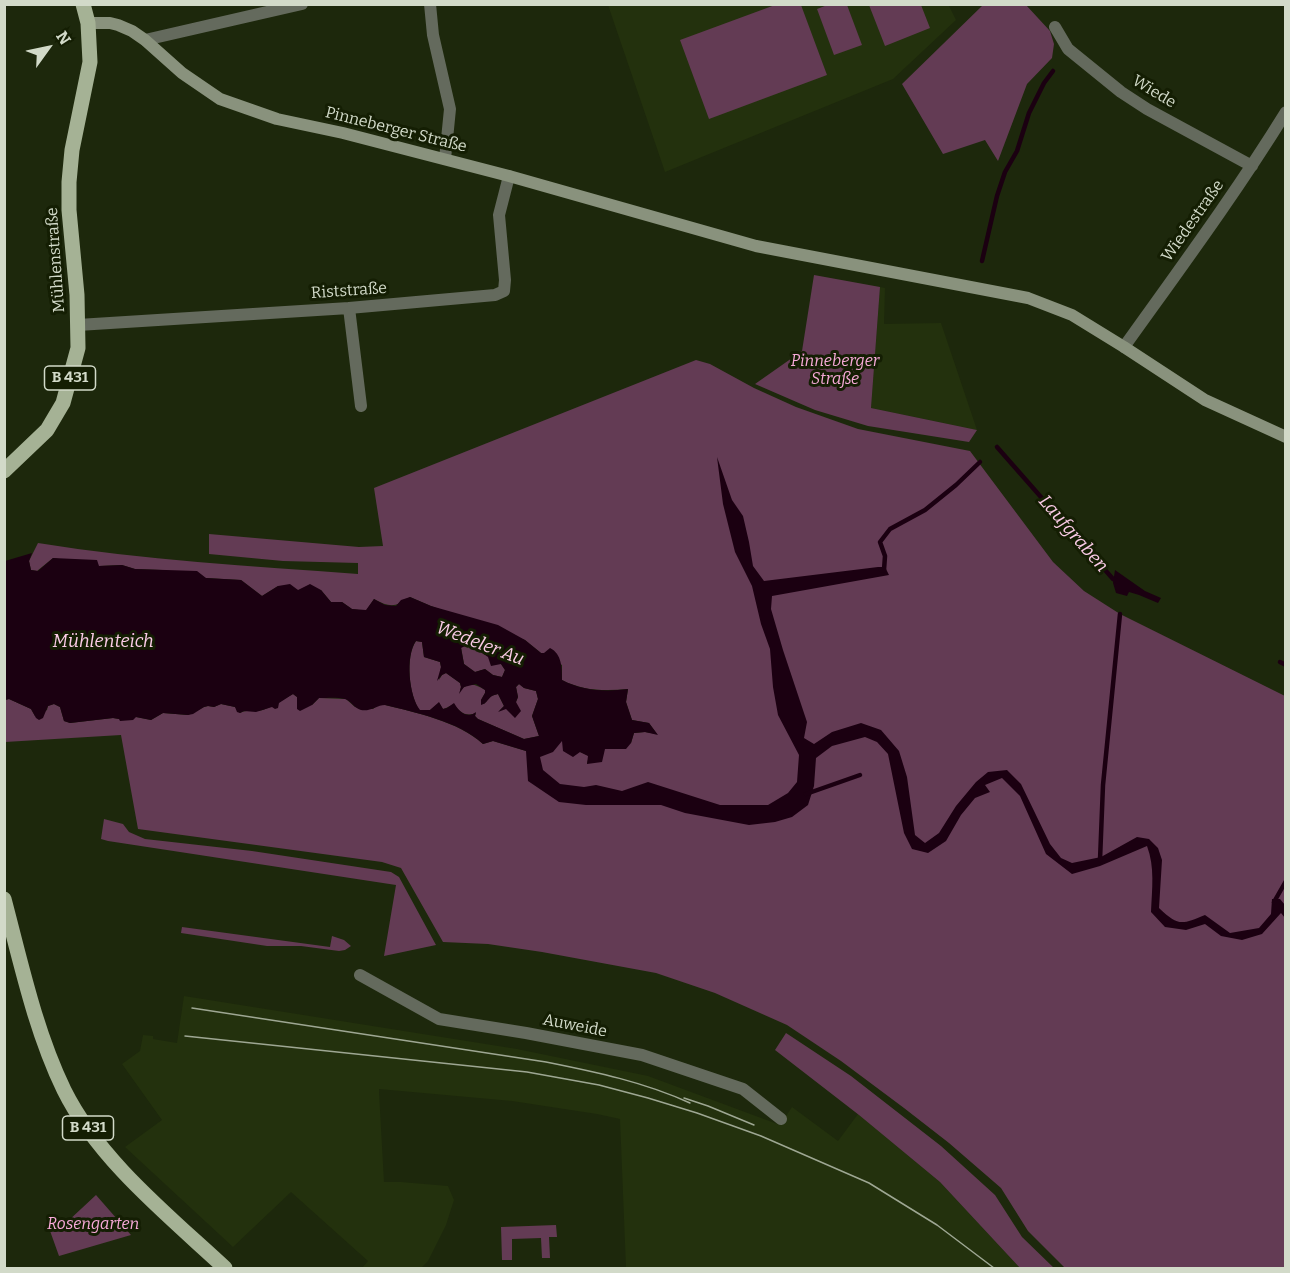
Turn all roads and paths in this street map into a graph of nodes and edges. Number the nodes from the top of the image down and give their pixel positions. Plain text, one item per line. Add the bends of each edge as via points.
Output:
1 (83, 4) edge
2 (302, 4) edge
3 (430, 4) edge
4 (88, 23) junction
5 (1055, 27) dead end
6 (145, 40) junction
7 (1286, 112) edge
8 (445, 159) junction
9 (1251, 166) junction
10 (509, 176) junction
11 (350, 308) junction
12 (78, 325) junction
13 (1124, 347) junction
14 (361, 406) dead end
15 (1286, 437) edge
16 (4, 471) edge
17 (4, 899) edge
18 (7, 915) edge
19 (360, 975) dead end
20 (781, 1119) dead end
21 (224, 1268) edge

1 - 4 main road, B 431
2 - 6 street
3 - 8 street via 450,109
4 - 6 main road, Pinneberger Straße via 118,25
4 - 12 main road, Mühlenstraße / B 431 via 90,62 69,182
5 - 9 street, Wiede via 1068,49 1121,92
6 - 8 main road, Pinneberger Straße via 182,73 220,99 277,119
7 - 9 street, Wiedestraße
8 - 10 main road, Pinneberger Straße
9 - 13 street, Wiedestraße
10 - 11 street, Riststraße via 499,215 504,291
10 - 13 main road, Pinneberger Straße via 756,246 1028,298 1072,315
11 - 12 street, Riststraße
11 - 14 street
12 - 16 main road, Mühlenstraße / B 431 via 78,348 63,403 47,430
13 - 15 main road, Pinneberger Straße via 1205,400
17 - 18 main road, B 431
18 - 21 main road, B 431 via 38,1026 65,1092 101,1147 126,1175
19 - 20 street, Auweide via 439,1019 642,1055 743,1089

